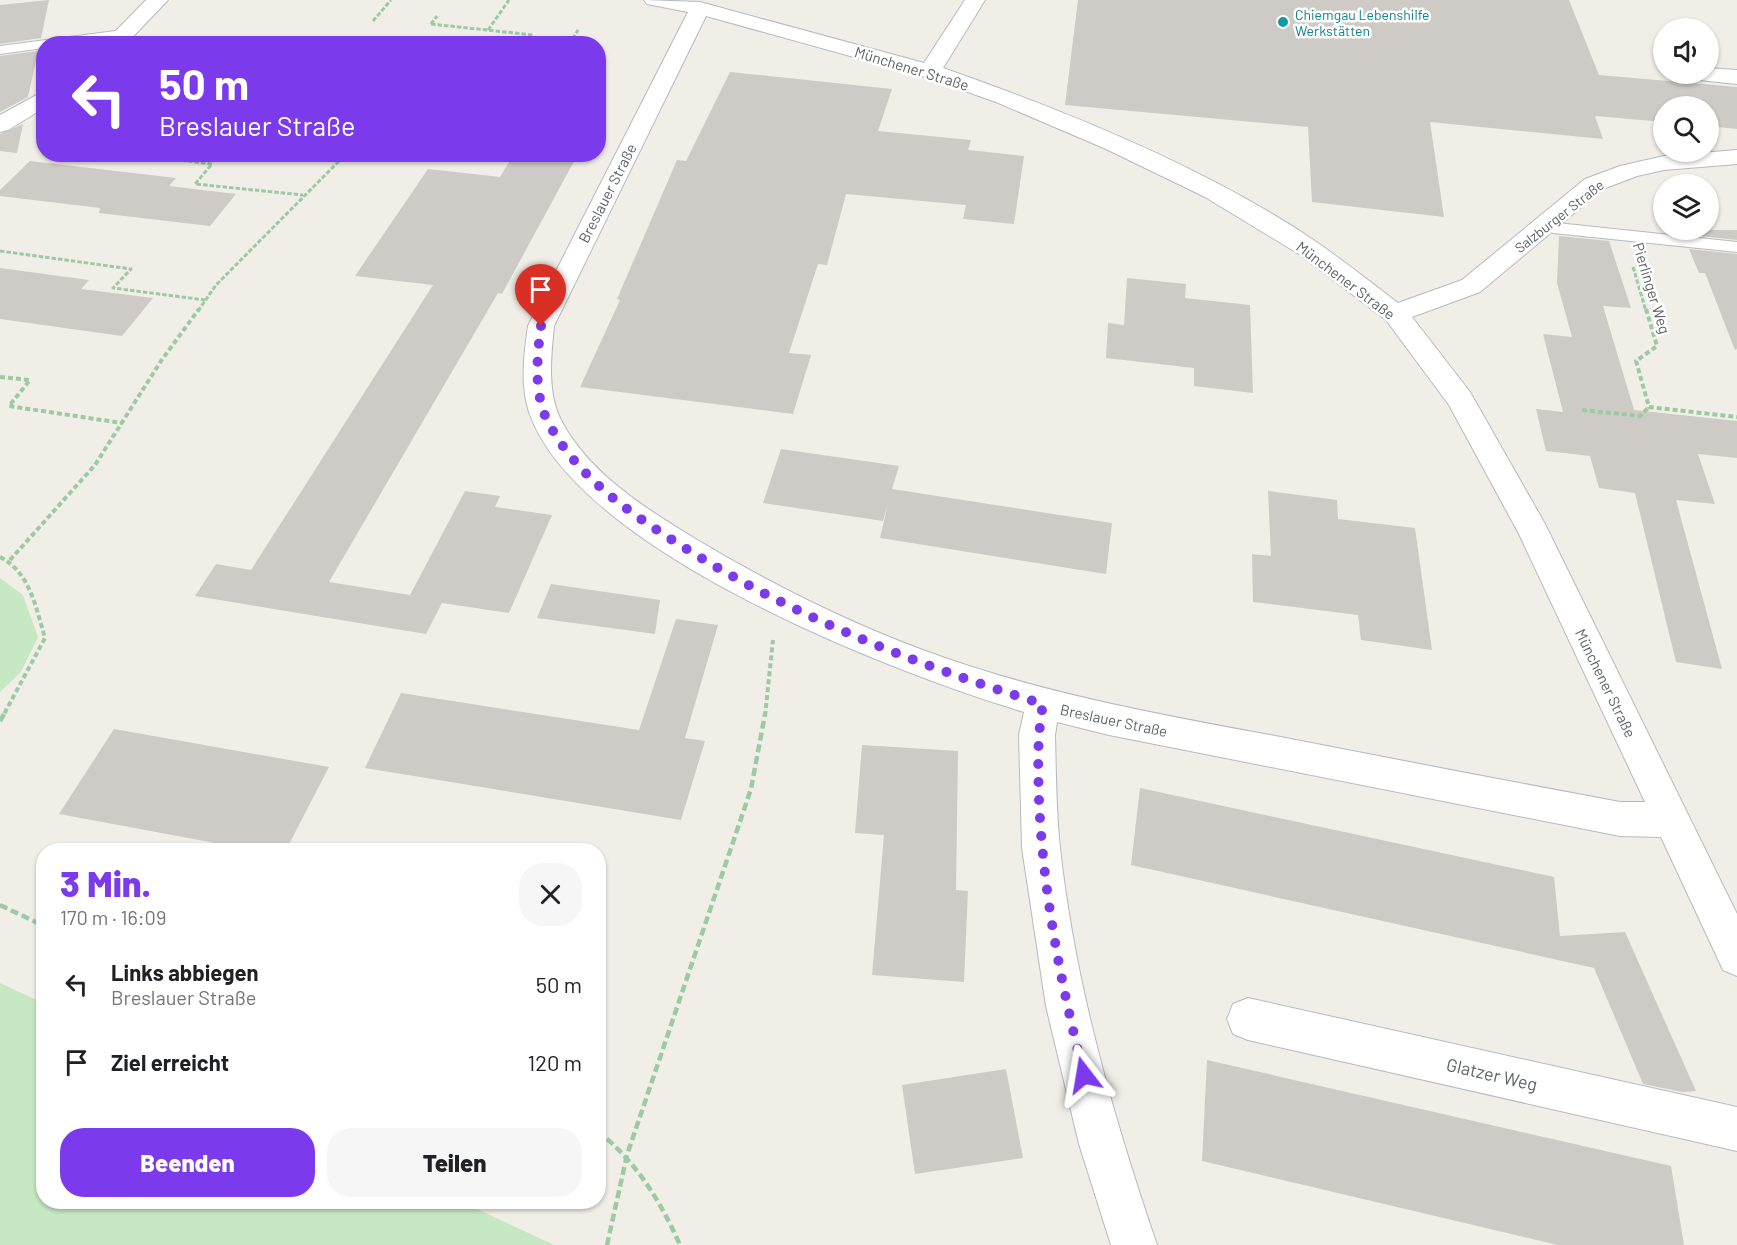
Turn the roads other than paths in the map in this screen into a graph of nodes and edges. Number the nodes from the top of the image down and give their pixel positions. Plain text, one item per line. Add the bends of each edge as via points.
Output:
1 (158, 0) edge
2 (654, 0) edge
3 (975, 0) edge
4 (700, 8) junction
5 (121, 36) edge
6 (36, 45) edge
7 (0, 50) edge
8 (930, 71) junction
9 (1719, 76) edge
10 (1737, 77) edge
11 (36, 103) edge
12 (0, 125) edge
13 (1737, 157) edge
14 (1546, 224) junction
15 (1737, 247) edge
16 (1395, 315) junction
17 (1043, 704) junction
18 (1672, 820) junction
19 (1737, 956) edge
20 (1248, 1018) dead end
21 (1737, 1129) edge
22 (1134, 1245) edge

1 - 5 street
2 - 4 street, Münchener Straße
3 - 8 street
4 - 8 street, Münchener Straße
4 - 17 street, Breslauer Straße via 541,326 535,369 547,422 576,464 628,512 712,566 866,642 931,668
6 - 7 lane
8 - 16 street, Münchener Straße via 1114,144 1214,192 1308,248
9 - 10 street
11 - 12 street
13 - 14 street, Salzburger Straße via 1642,165 1615,174 1594,184
14 - 15 lane via 1554,228
14 - 16 street, Salzburger Straße via 1471,286
16 - 18 street, Münchener Straße via 1460,399 1534,533
17 - 18 street, Breslauer Straße via 1620,819
17 - 22 street via 1037,735 1041,848 1066,1006 1101,1144
18 - 19 street, Münchener Straße
20 - 21 street, Glatzer Weg

